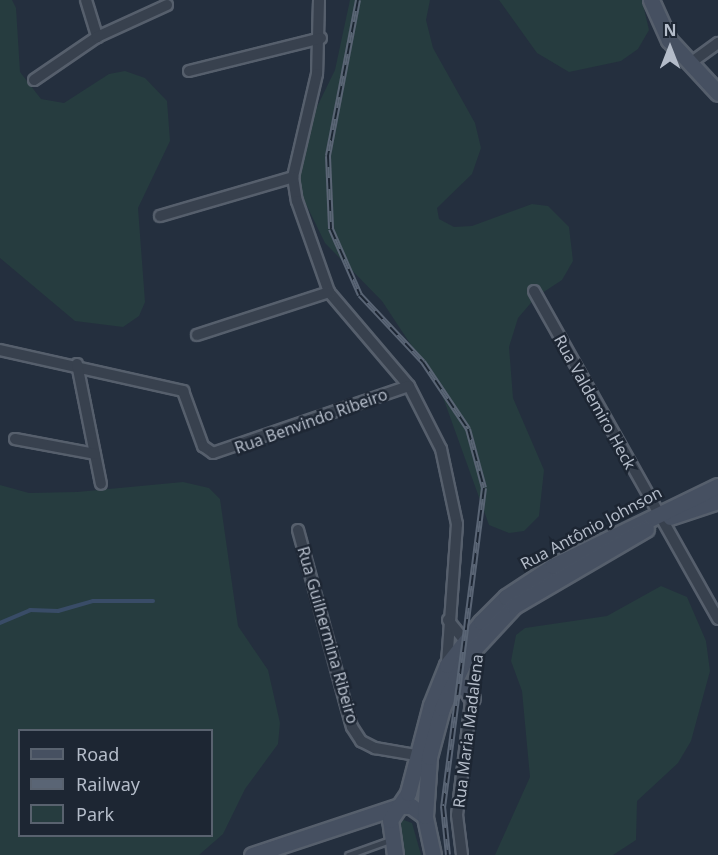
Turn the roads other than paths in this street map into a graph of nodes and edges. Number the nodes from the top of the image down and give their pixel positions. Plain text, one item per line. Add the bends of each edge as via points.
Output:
1 (86, 0) edge
2 (319, 0) edge
3 (651, 0) edge
4 (167, 5) dead end
5 (97, 37) junction
6 (321, 38) junction
7 (718, 44) edge
8 (688, 64) junction
9 (189, 71) dead end
10 (34, 80) dead end
11 (718, 93) edge
12 (293, 177) junction
13 (160, 216) dead end
14 (534, 291) dead end
15 (329, 292) junction
16 (197, 335) dead end
17 (0, 350) edge
18 (76, 364) junction
19 (409, 386) junction
20 (15, 439) dead end
21 (95, 454) junction
22 (101, 484) dead end
23 (718, 486) edge
24 (718, 501) edge
25 (659, 517) junction
26 (298, 530) dead end
27 (448, 620) junction
28 (718, 620) edge
29 (471, 646) junction
30 (447, 665) junction
31 (452, 686) junction
32 (472, 698) junction
33 (423, 756) junction
34 (399, 806) junction
35 (365, 816) junction
36 (425, 816) junction
37 (390, 823) junction
38 (392, 839) junction
39 (252, 855) edge
40 (348, 855) edge
41 (395, 855) edge
42 (433, 855) edge
43 (462, 855) edge

1 - 5 street
2 - 6 street
3 - 8 main road via 658,22
4 - 5 street
5 - 10 street
6 - 9 street
6 - 12 street
7 - 8 street
8 - 11 main road
12 - 13 street
12 - 15 street
14 - 25 street, Rua Valdemiro Heck
15 - 16 street
15 - 19 street
17 - 18 street
18 - 19 street, Rua Benvindo Ribeiro via 183,391 203,446 213,453
18 - 21 street
19 - 27 street via 452,481 458,524
20 - 21 street
21 - 22 street
23 - 25 main road, Rua Antônio Johnson
24 - 25 main road, Rua Antônio Johnson
25 - 28 street, Rua Valdemiro Heck
25 - 29 main road, Rua Antônio Johnson via 526,583
26 - 33 street, Rua Guilhermina Ribeiro via 352,728 375,748
27 - 29 street
27 - 30 street
29 - 30 main road
29 - 31 main road
29 - 32 street, Rua Maria Madalena
30 - 33 main road
31 - 32 main road via 465,687
31 - 33 main road
32 - 43 street, Rua Maria Madalena via 457,815
33 - 34 main road
33 - 36 main road
34 - 35 main road
34 - 36 main road
34 - 37 main road
35 - 37 main road
35 - 39 main road
36 - 42 main road
37 - 38 main road
38 - 40 lane
38 - 41 main road

